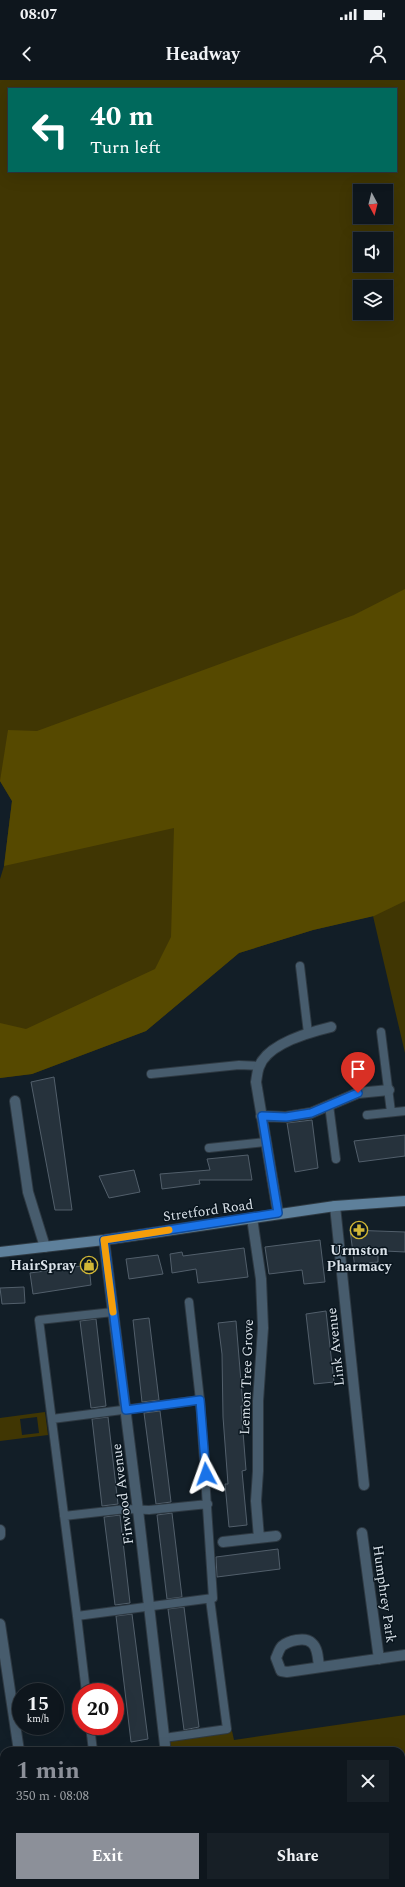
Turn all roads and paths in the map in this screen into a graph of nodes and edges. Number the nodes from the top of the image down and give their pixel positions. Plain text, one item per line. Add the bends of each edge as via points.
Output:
1 (300, 966) dead end
2 (331, 1027) dead end
3 (381, 1032) dead end
4 (308, 1033) junction
5 (259, 1066) junction
6 (151, 1074) dead end
7 (389, 1090) junction
8 (15, 1101) dead end
9 (329, 1105) junction
10 (405, 1111) edge
11 (391, 1112) junction
12 (367, 1115) dead end
13 (262, 1116) junction
14 (266, 1142) junction
15 (209, 1148) dead end
16 (336, 1159) dead end
17 (405, 1201) edge
18 (334, 1206) junction
19 (278, 1213) junction
20 (252, 1218) junction
21 (104, 1240) junction
22 (45, 1247) junction
23 (0, 1252) edge
24 (189, 1302) dead end
25 (113, 1312) junction
26 (200, 1400) junction
27 (126, 1410) junction
28 (52, 1419) junction
29 (364, 1485) dead end
30 (208, 1504) junction
31 (138, 1510) junction
32 (64, 1516) junction
33 (0, 1530) edge
34 (362, 1533) dead end
35 (0, 1535) edge
36 (276, 1536) dead end
37 (259, 1538) junction
38 (223, 1542) dead end
39 (210, 1599) junction
40 (149, 1606) junction
41 (77, 1616) junction
42 (0, 1624) edge
43 (405, 1656) edge
44 (379, 1659) junction
45 (319, 1667) dead end
46 (85, 1683) edge
47 (91, 1735) edge
48 (164, 1742) joint
49 (18, 1747) edge
50 (93, 1747) edge

1 - 4 lane
2 - 4 street
3 - 7 lane
4 - 5 street via 281,1045
5 - 6 lane via 239,1065
5 - 13 street via 256,1082
7 - 9 street via 358,1093
7 - 11 lane
8 - 22 street via 28,1192
9 - 13 street via 311,1113
9 - 16 lane
10 - 11 lane
11 - 12 lane
13 - 14 street
14 - 15 lane
14 - 19 street
17 - 18 main road, Stretford Road
18 - 19 main road, Stretford Road
18 - 29 street, Link Avenue
19 - 20 main road, Stretford Road
20 - 21 main road, Stretford Road
20 - 37 street, Lemon Tree Grove via 261,1279 263,1328 258,1401 256,1501
21 - 22 main road, Stretford Road
21 - 25 street, Firwood Avenue
22 - 23 main road, Stretford Road
24 - 26 lane
25 - 27 street, Firwood Avenue
25 - 28 lane via 39,1320
26 - 27 lane
26 - 30 lane
27 - 28 lane
27 - 31 street, Firwood Avenue
28 - 32 lane
30 - 31 lane
30 - 39 lane via 213,1598
31 - 32 lane
31 - 40 street, Firwood Avenue
32 - 41 lane
33 - 35 street
34 - 44 street, Humphrey Park
36 - 37 street
37 - 38 street
39 - 40 lane
39 - 48 lane via 227,1729
40 - 41 lane
40 - 48 street, Firwood Avenue
41 - 46 lane
42 - 49 street
43 - 44 street, Humphrey Park
44 - 45 street, Humphrey Park
47 - 50 lane

